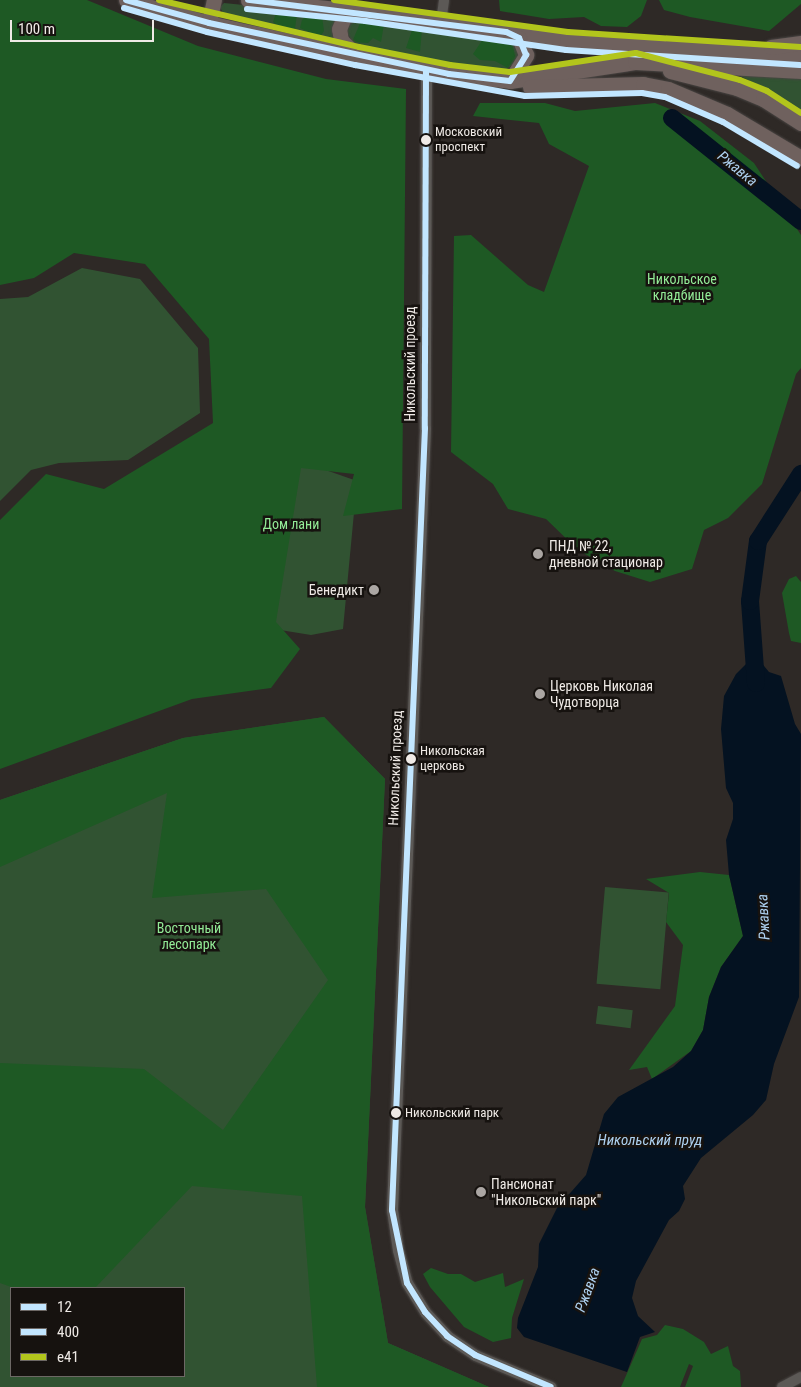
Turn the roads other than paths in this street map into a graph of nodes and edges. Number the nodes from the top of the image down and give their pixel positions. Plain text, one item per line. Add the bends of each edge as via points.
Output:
1 (126, 0) edge
2 (214, 0) edge
3 (248, 0) edge
4 (444, 0) edge
5 (357, 11) junction
6 (441, 22) junction
7 (209, 23) junction
8 (506, 32) junction
9 (801, 43) edge
10 (737, 53) junction
11 (357, 56) junction
12 (801, 56) edge
13 (635, 62) junction
14 (594, 66) junction
15 (426, 70) junction
16 (801, 71) edge
17 (510, 81) junction
18 (555, 87) junction
19 (801, 123) edge
20 (801, 158) edge
21 (801, 1377) edge
22 (550, 1387) edge
23 (782, 1387) edge

1 - 7 main road
2 - 7 main road
3 - 5 main road
4 - 6 street
5 - 6 main road
5 - 11 main road via 344,17 339,29 341,40
6 - 8 main road
7 - 11 main road
8 - 10 main road via 586,43
8 - 17 main road via 520,38 526,55
9 - 10 main road
10 - 12 main road
11 - 15 main road
13 - 14 main road
13 - 16 main road
13 - 19 main road via 738,88 763,99
14 - 17 main road via 557,76
14 - 18 main road
15 - 17 main road
15 - 22 street, Никольский проезд via 425,428 392,1210 407,1283 425,1312 447,1336 475,1355
17 - 18 main road via 528,87
18 - 20 main road via 643,84 668,88 728,114
21 - 23 street

